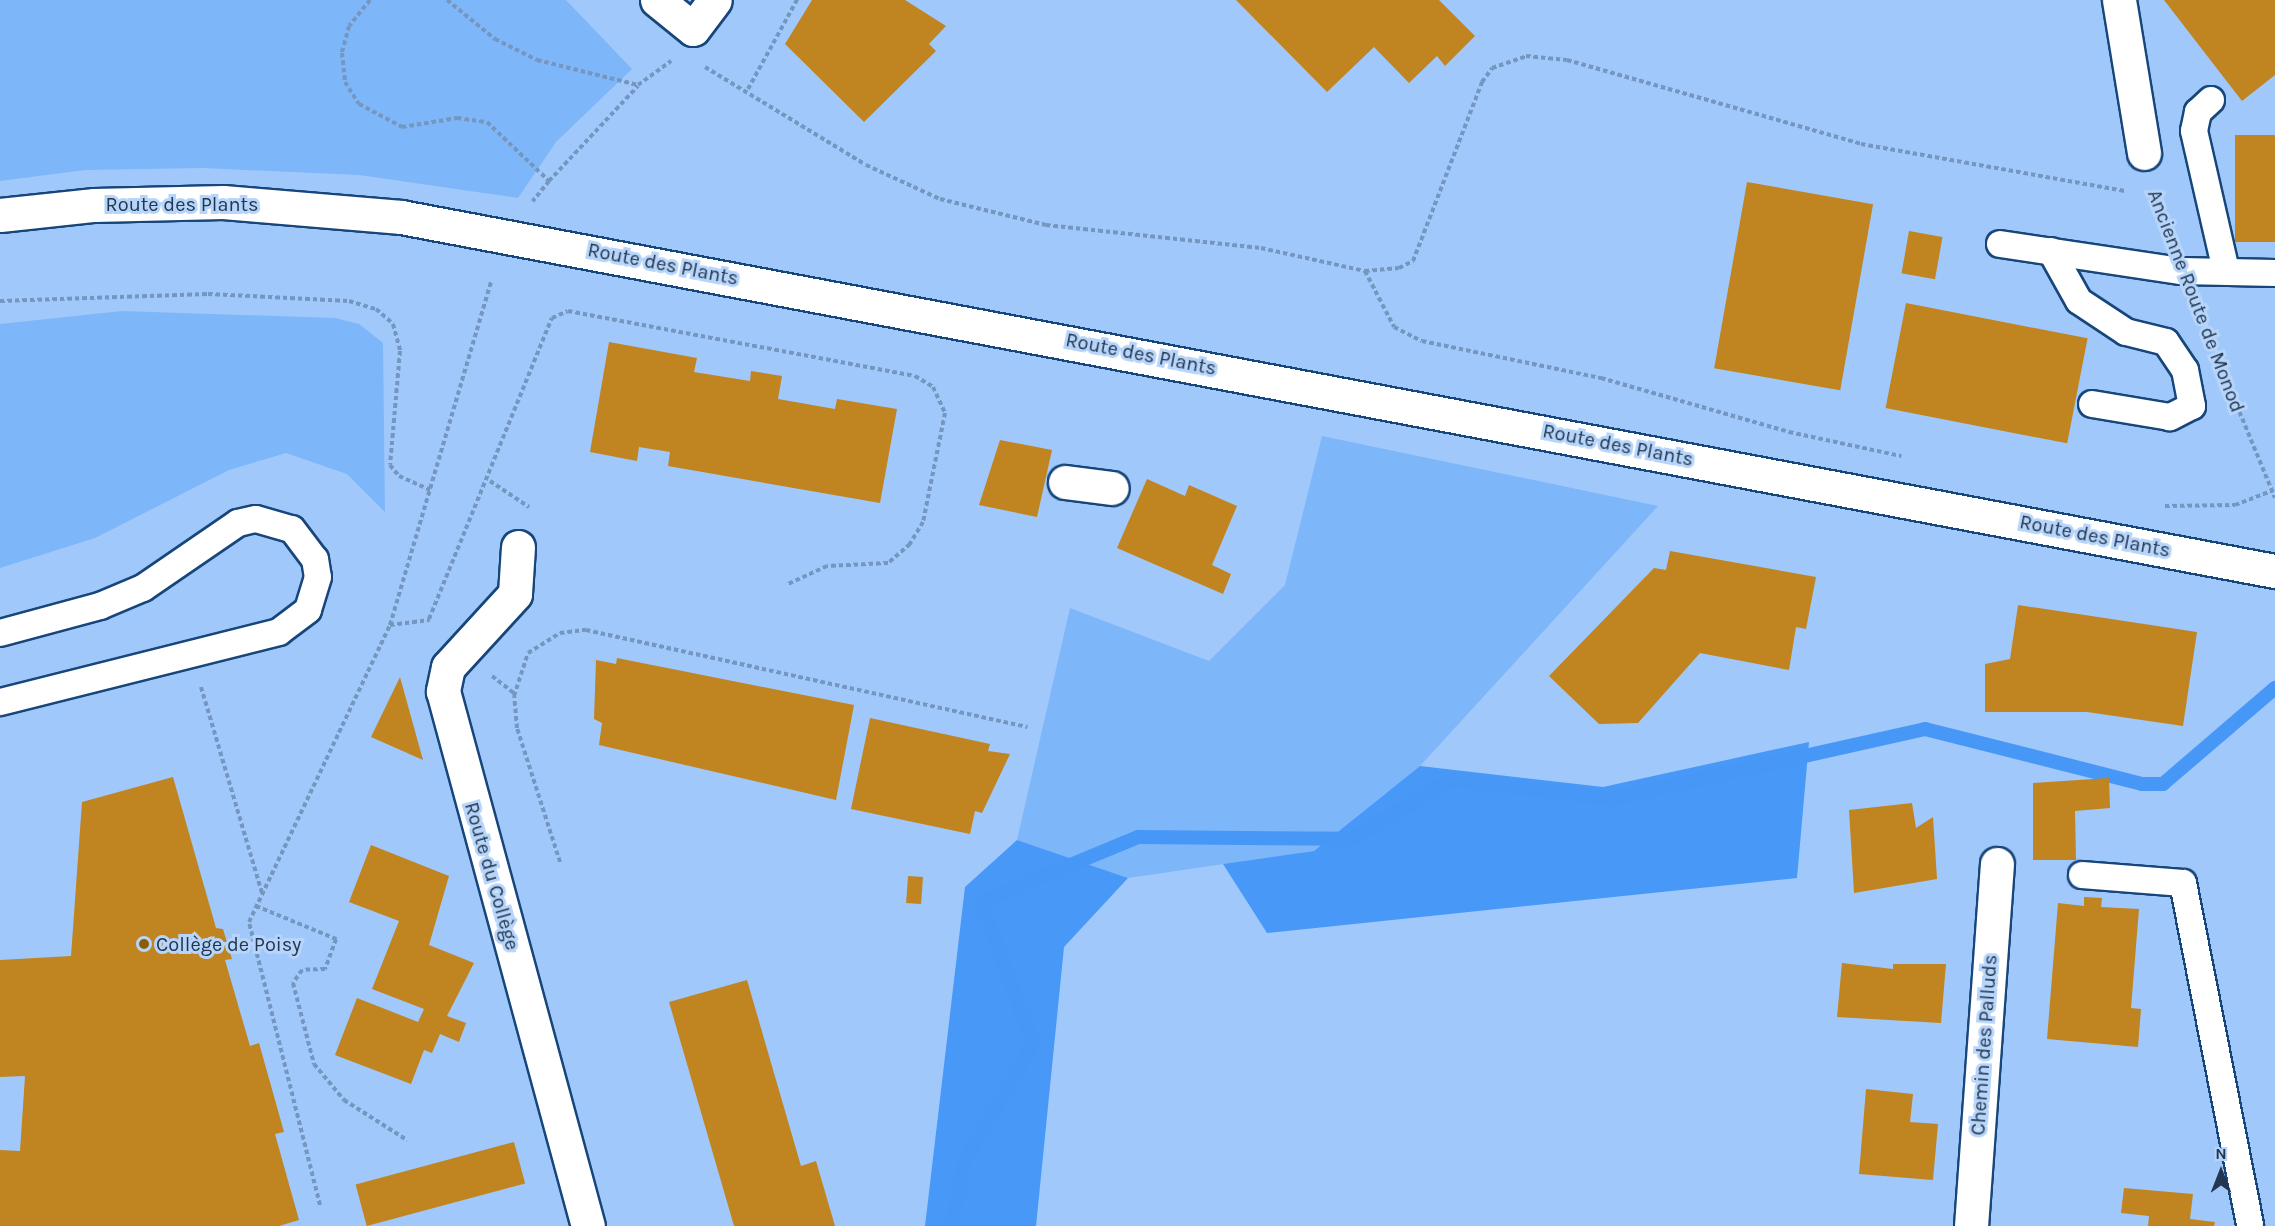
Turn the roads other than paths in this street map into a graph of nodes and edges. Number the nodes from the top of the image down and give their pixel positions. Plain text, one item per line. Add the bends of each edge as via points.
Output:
1 (657, 0) edge
2 (715, 0) edge
3 (2120, 0) edge
4 (2211, 100) dead end
5 (2144, 153) road end
6 (0, 215) edge
7 (2000, 243) dead end
8 (2051, 251) junction
9 (2226, 271) junction
10 (2275, 273) edge
11 (2092, 404) dead end
12 (1065, 482) dead end
13 (1112, 488) dead end
14 (518, 547) dead end
15 (2275, 571) edge
16 (0, 633) edge
17 (0, 702) edge
18 (1997, 864) dead end
19 (2082, 875) dead end
20 (588, 1226) edge
21 (1971, 1226) edge
22 (2250, 1226) edge

1 - 2 main road via 687,42
3 - 5 main road
4 - 9 lane via 2198,112 2194,131
6 - 15 main road, Route des Plants via 94,205 223,202 401,217
7 - 8 lane
8 - 9 lane via 2181,271
8 - 11 lane via 2079,301 2126,332 2166,342 2185,370 2192,406 2170,417
9 - 10 lane
12 - 13 main road
14 - 20 main road, Route du Collège via 515,594 448,668 442,691
16 - 17 lane via 100,606 144,588 238,523 256,519 292,529 315,559 318,577 308,610 279,632
18 - 21 main road, Chemin des Palluds
19 - 22 lane via 2183,883

